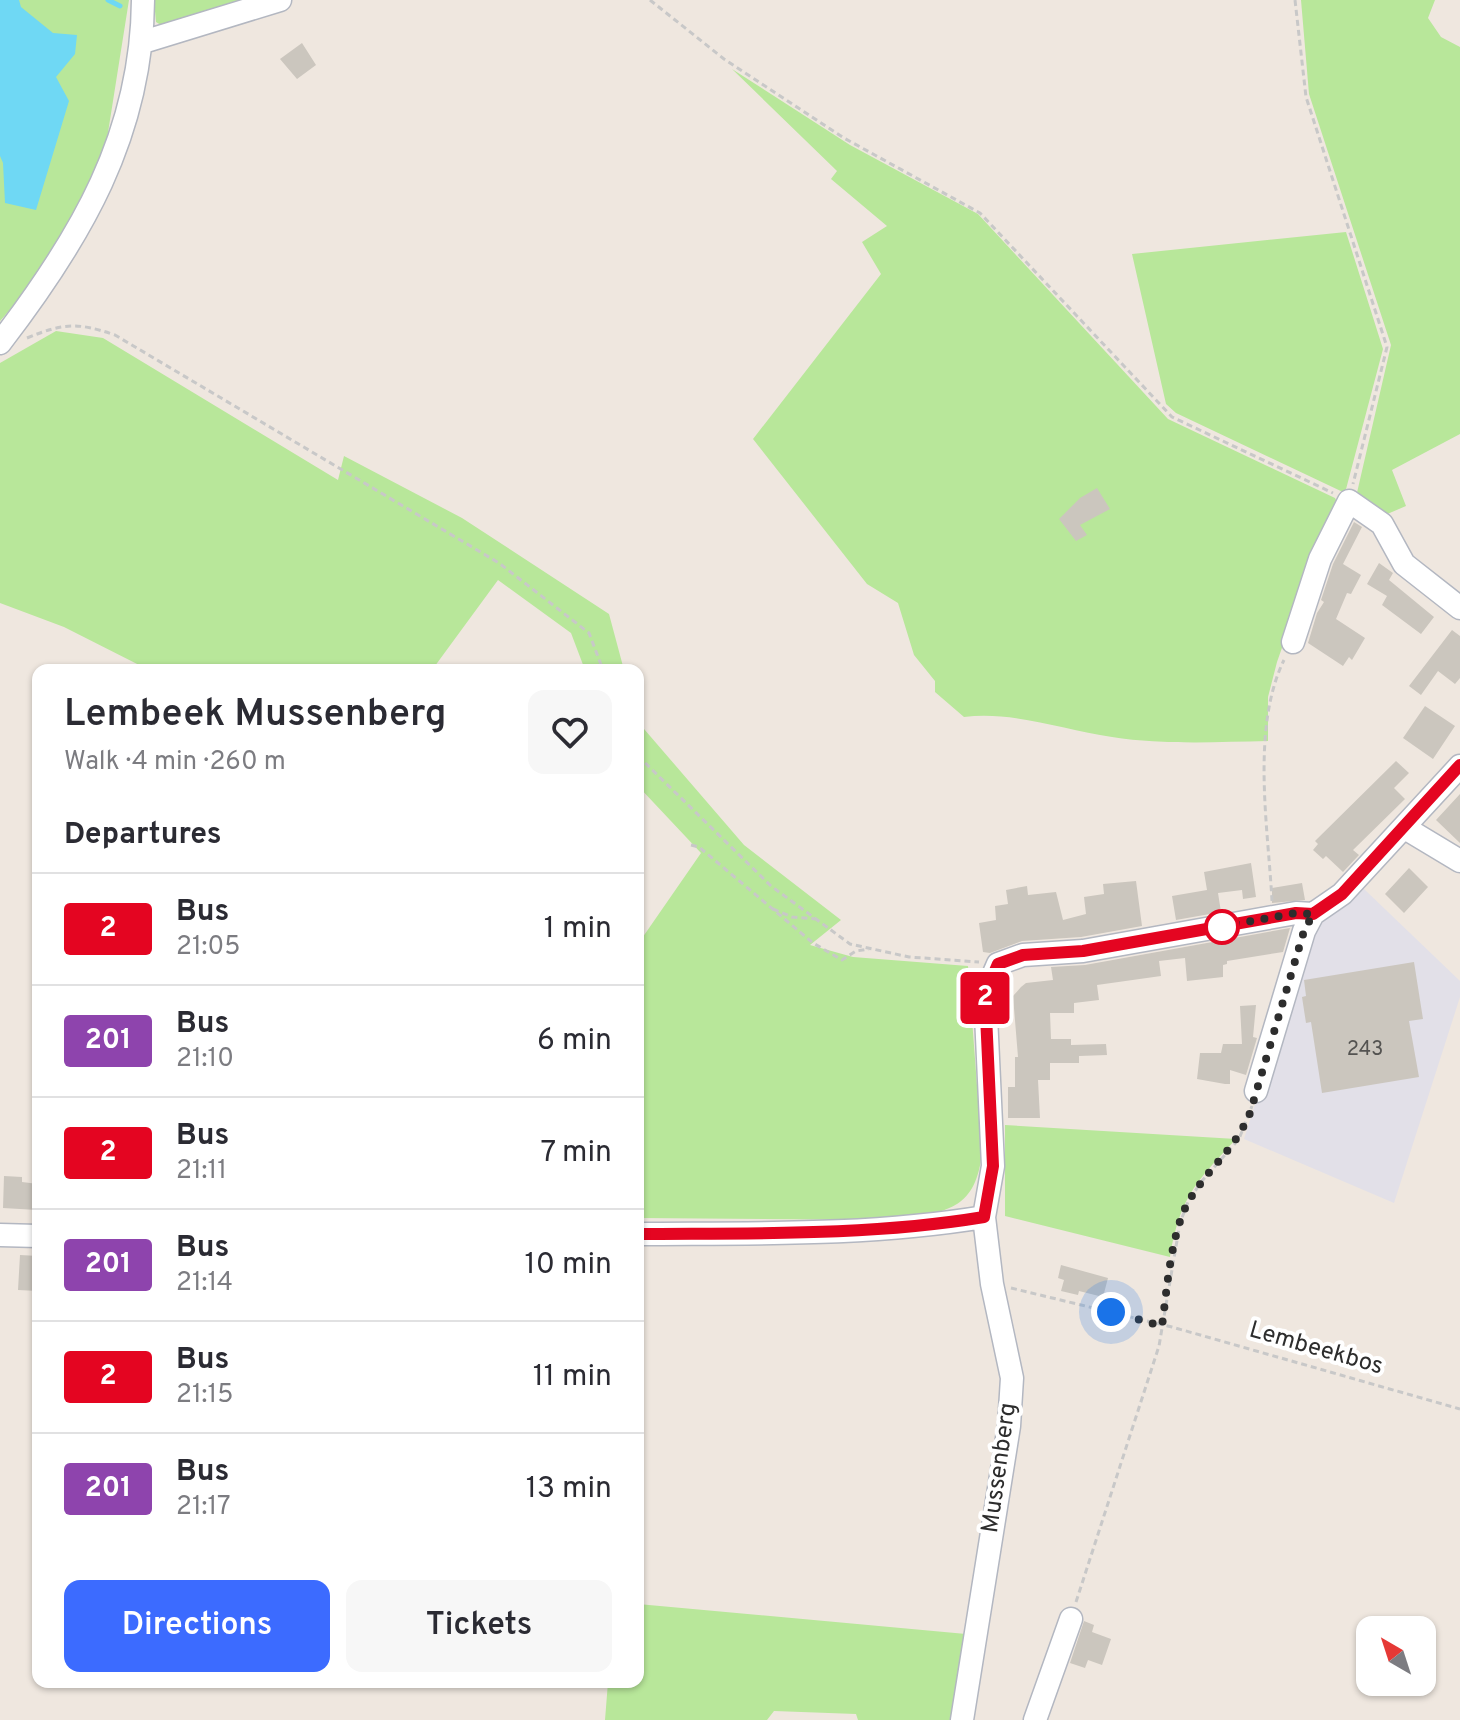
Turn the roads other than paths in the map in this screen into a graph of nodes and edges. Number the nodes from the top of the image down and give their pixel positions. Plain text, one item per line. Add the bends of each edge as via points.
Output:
1 (143, 0) edge
2 (280, 0) edge
3 (143, 42) junction
4 (10, 342) edge
5 (1460, 608) edge
6 (1293, 642) road end
7 (1460, 766) edge
8 (1405, 828) junction
9 (1460, 861) edge
10 (1313, 914) junction
11 (1256, 1091) road end
12 (984, 1217) junction
13 (644, 1234) edge
14 (0, 1235) edge
15 (32, 1236) edge
16 (1071, 1619) road end
17 (962, 1720) edge
18 (1035, 1720) edge

1 - 3 street
2 - 3 street
3 - 4 street via 128,108 95,199
5 - 6 street via 1404,564 1382,524 1349,501 1324,549
7 - 8 street
8 - 9 street
8 - 10 street via 1342,894
10 - 11 street
10 - 12 street, Mussenberg via 1083,951 1023,955 998,964 985,994 993,1166
12 - 13 street via 863,1232
12 - 17 street, Mussenberg via 1012,1378
14 - 15 street
16 - 18 street

